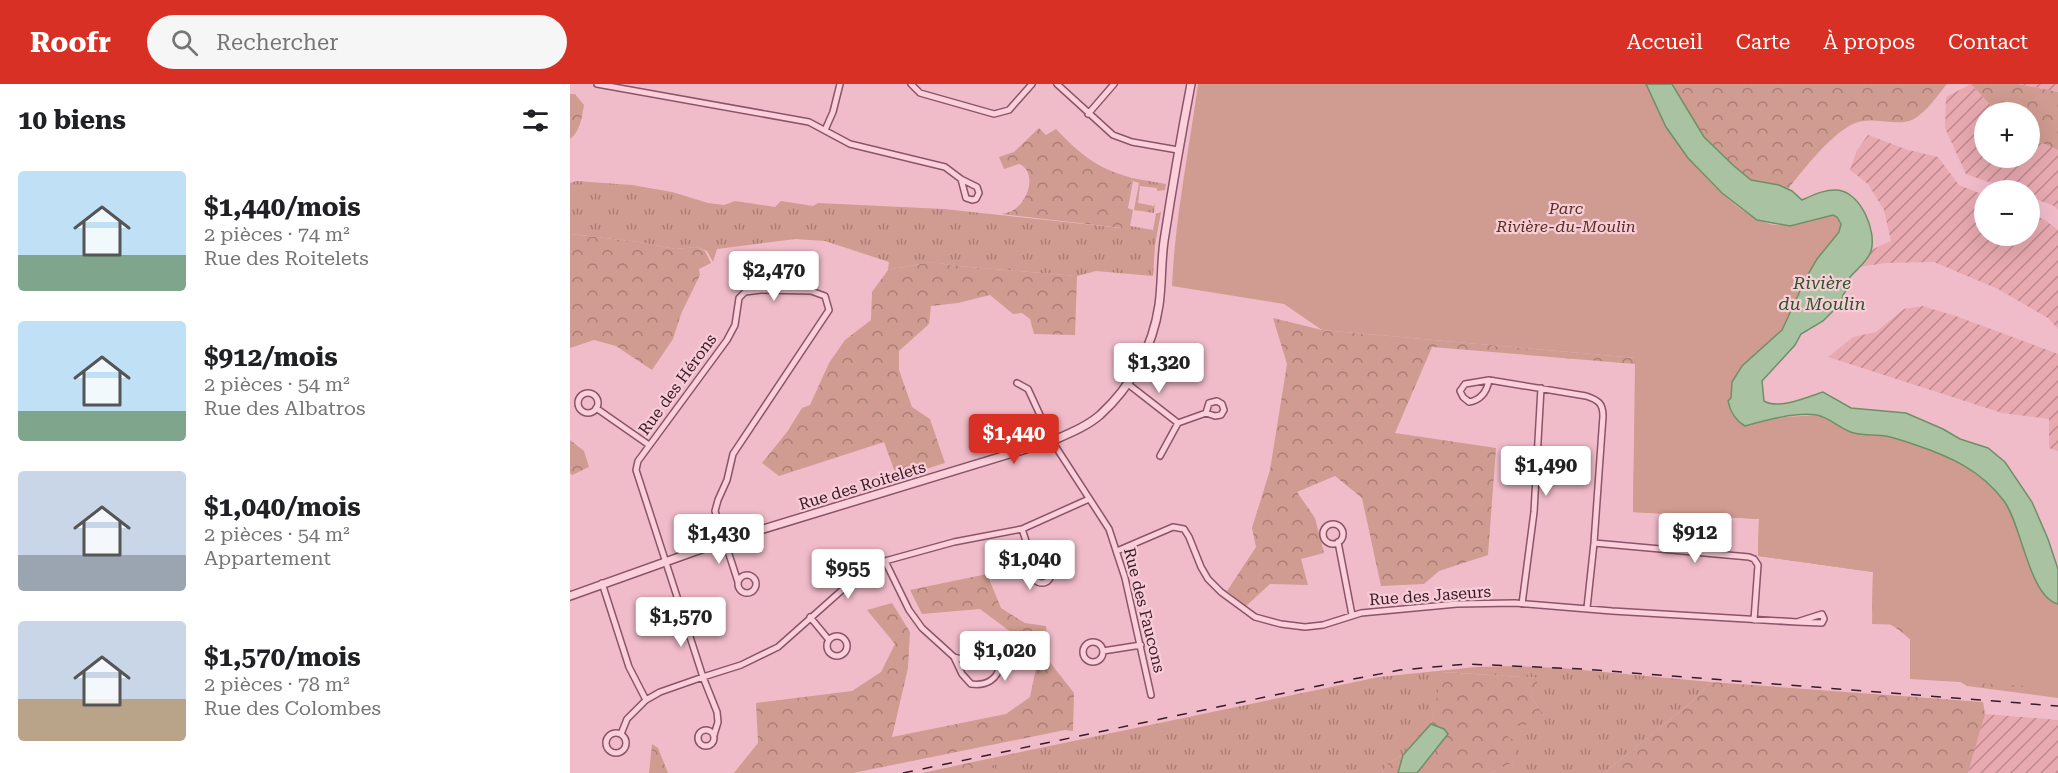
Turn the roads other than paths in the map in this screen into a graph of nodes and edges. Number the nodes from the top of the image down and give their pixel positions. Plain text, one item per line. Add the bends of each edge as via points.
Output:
1 (597, 84) edge
2 (840, 84) edge
3 (911, 84) edge
4 (1032, 84) edge
5 (1057, 84) edge
6 (1114, 84) edge
7 (1191, 84) edge
8 (1088, 114) junction
9 (825, 130) junction
10 (1179, 150) junction
11 (961, 179) dead end
12 (1489, 381) junction
13 (1017, 383) dead end
14 (1128, 384) junction
15 (1541, 388) junction
16 (596, 408) dead end
17 (1206, 413) dead end
18 (1178, 423) junction
19 (1052, 441) junction
20 (649, 446) junction
21 (1160, 456) dead end
22 (1089, 499) junction
23 (1022, 529) junction
24 (724, 541) junction
25 (1338, 542) dead end
26 (1594, 543) junction
27 (1117, 551) junction
28 (666, 561) junction
29 (885, 561) junction
30 (1035, 568) dead end
31 (738, 582) dead end
32 (602, 583) junction
33 (570, 596) edge
34 (1522, 604) junction
35 (1587, 608) junction
36 (1352, 615) junction
37 (810, 617) junction
38 (1754, 620) junction
39 (1797, 622) dead end
40 (829, 640) dead end
41 (1141, 645) junction
42 (1103, 651) dead end
43 (954, 657) junction
44 (703, 676) junction
45 (1151, 695) dead end
46 (646, 700) junction
47 (621, 734) dead end
48 (714, 735) dead end

1 - 9 street via 802,121
2 - 9 street
3 - 4 street via 920,93 994,114 1009,110
5 - 8 street
6 - 8 street
7 - 10 street, Rue des Roitelets
8 - 10 street via 1119,138
9 - 11 street via 854,145 939,165
10 - 14 street, Rue des Roitelets via 1163,245 1158,313 1149,343
12 - 12 street via 1486,390 1469,402 1460,391 1465,384
12 - 15 street
13 - 19 street, Rue des Faucons via 1028,389
14 - 18 street
14 - 19 street, Rue des Roitelets via 1098,416
15 - 26 street via 1586,396 1601,404 1604,416
15 - 34 street
16 - 20 street
17 - 18 street
18 - 21 street
19 - 22 street, Rue des Faucons
19 - 24 street, Rue des Roitelets
20 - 24 street, Rue des Hérons via 727,340 735,325 739,298 745,292 811,291 825,296 829,310 823,321 733,454 716,511
20 - 28 street, Rue des Hérons via 636,470
22 - 23 street
22 - 27 street, Rue des Faucons
23 - 29 street
23 - 30 street
24 - 28 street, Rue des Roitelets
24 - 31 street
25 - 36 street
26 - 35 street
26 - 38 street via 1749,556 1758,565
27 - 36 street, Rue des Jaseurs via 1173,527 1184,529 1208,579 1255,617 1305,627
27 - 41 street, Rue des Faucons
28 - 32 street, Rue des Roitelets
28 - 44 street, Rue des Hérons
29 - 37 street via 859,575
29 - 43 street via 909,610 922,628
32 - 33 street, Rue des Roitelets
32 - 46 street via 629,667
34 - 35 street, Rue des Jaseurs
34 - 36 street, Rue des Jaseurs via 1457,604
35 - 38 street, Rue des Jaseurs
37 - 40 street
37 - 44 street via 778,647 741,665
38 - 39 street, Rue des Jaseurs
41 - 42 street
41 - 45 street, Rue des Faucons
43 - 43 street via 971,684 982,686 999,672 1000,664 995,658
44 - 46 street
44 - 48 street, Rue des Hérons via 717,712
46 - 47 street via 627,719

